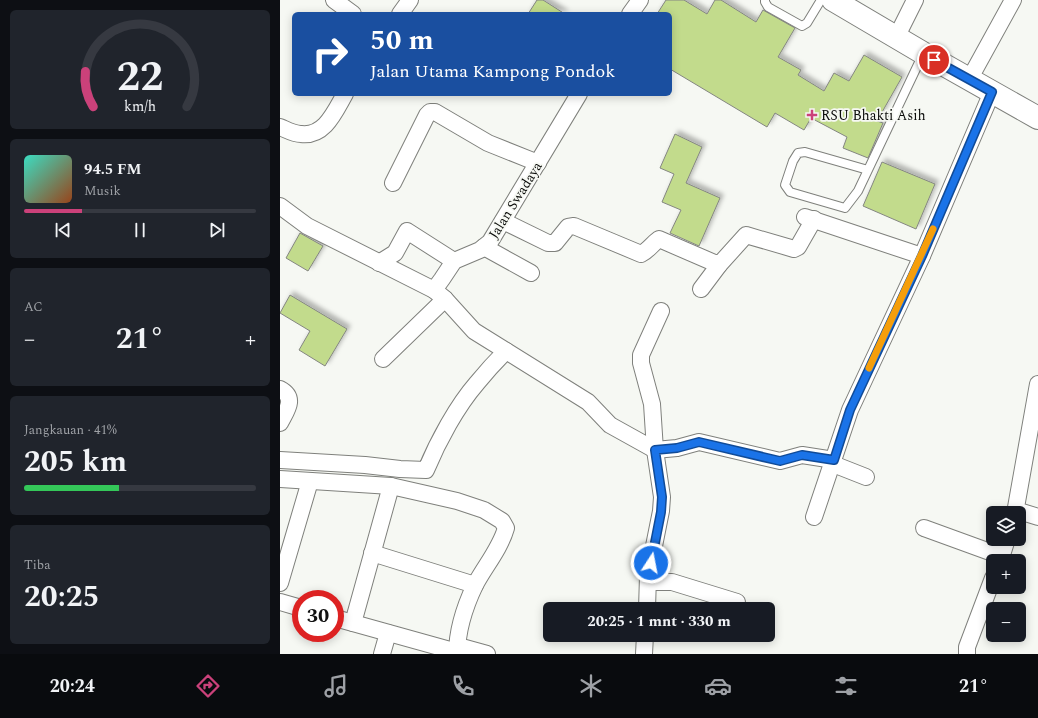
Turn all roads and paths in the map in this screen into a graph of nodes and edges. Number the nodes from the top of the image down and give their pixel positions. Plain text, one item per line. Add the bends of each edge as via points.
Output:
1 (334, 0) edge
2 (410, 0) edge
3 (640, 0) edge
4 (765, 0) edge
5 (821, 0) edge
6 (833, 0) edge
7 (915, 0) edge
8 (1013, 0) edge
9 (350, 12) edge
10 (401, 12) edge
11 (631, 12) edge
12 (896, 38) junction
13 (923, 53) junction
14 (969, 80) junction
15 (992, 92) junction
16 (344, 96) edge
17 (578, 96) edge
18 (1038, 118) edge
19 (280, 127) edge
20 (538, 163) junction
21 (868, 170) junction
22 (393, 183) dead end
23 (280, 206) edge
24 (503, 221) junction
25 (484, 247) junction
26 (922, 256) junction
27 (454, 261) junction
28 (380, 263) junction
29 (719, 265) junction
30 (531, 273) dead end
31 (701, 290) dead end
32 (439, 294) junction
33 (661, 311) dead end
34 (506, 351) junction
35 (383, 359) dead end
36 (1038, 384) edge
37 (280, 389) edge
38 (280, 423) edge
39 (655, 450) junction
40 (280, 460) edge
41 (833, 462) junction
42 (866, 477) dead end
43 (280, 479) edge
44 (310, 481) junction
45 (391, 486) junction
46 (1016, 506) edge
47 (1026, 514) edge
48 (814, 517) dead end
49 (1038, 517) edge
50 (924, 528) dead end
51 (372, 553) junction
52 (990, 554) edge
53 (648, 582) junction
54 (280, 583) edge
55 (476, 585) junction
56 (987, 594) edge
57 (280, 602) edge
58 (647, 602) edge
59 (737, 602) dead end
60 (292, 605) edge
61 (344, 620) edge
62 (353, 623) junction
63 (388, 633) junction
64 (645, 642) edge
65 (457, 651) edge
66 (382, 654) edge
67 (487, 654) edge
68 (644, 654) edge
69 (967, 654) edge

1 - 9 street
2 - 10 street
3 - 11 street
4 - 5 lane via 768,7 802,26 807,23
6 - 12 main road
7 - 12 street
8 - 14 street
12 - 13 main road
13 - 14 main road
13 - 21 lane
14 - 15 main road
15 - 18 main road
15 - 26 street
16 - 19 street via 320,130 300,134
17 - 20 street, Jalan Swadaya
20 - 22 street via 488,143 435,112 430,112
20 - 24 street, Jalan Swadaya
21 - 21 lane via 858,192 845,208 790,192 785,184 798,153 805,152
23 - 28 street via 307,226
24 - 25 street, Jalan Swadaya
24 - 29 street via 548,243 555,243 568,227 574,226 641,254 659,239
25 - 27 street, Jalan Swadaya
25 - 30 street
26 - 29 street via 809,218 798,247 794,249 746,235
26 - 41 street via 850,410
27 - 28 street via 408,231 395,253
27 - 32 street via 442,279
28 - 32 street
29 - 31 street
32 - 34 street via 474,331
32 - 35 street
33 - 39 street via 641,355 652,404
34 - 39 street via 588,402 610,425
34 - 40 street via 476,384 435,449 426,470
36 - 46 street
37 - 38 street via 289,400 289,406
39 - 41 street via 699,442 780,461 802,455
39 - 53 street via 662,497
41 - 42 street
41 - 48 street
43 - 44 street
44 - 45 street
44 - 54 street
45 - 51 street
45 - 55 street via 457,501 484,510 502,521 506,528 502,540
47 - 49 street
50 - 52 street
51 - 55 street
51 - 62 street
53 - 58 street
53 - 59 street via 672,582
55 - 65 street via 465,608
56 - 69 street
57 - 60 street
61 - 62 street
62 - 63 street
63 - 65 street
63 - 66 street
64 - 68 street
65 - 67 street

